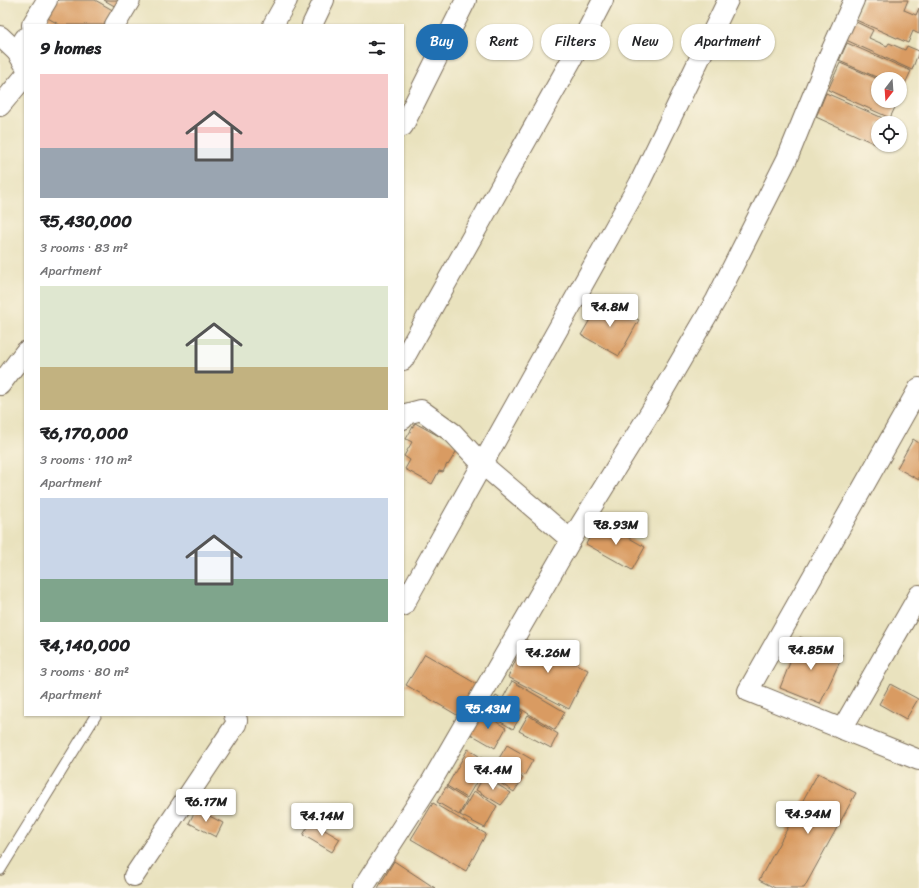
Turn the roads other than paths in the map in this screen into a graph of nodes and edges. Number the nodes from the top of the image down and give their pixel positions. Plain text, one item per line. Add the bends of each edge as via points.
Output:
1 (47, 0) edge
2 (130, 0) edge
3 (287, 0) edge
4 (324, 0) edge
5 (466, 0) edge
6 (603, 0) edge
7 (728, 0) edge
8 (854, 0) edge
9 (33, 24) edge
10 (116, 24) edge
11 (274, 24) edge
12 (312, 24) edge
13 (0, 36) edge
14 (20, 47) edge
15 (24, 77) edge
16 (0, 106) edge
17 (404, 124) edge
18 (24, 353) edge
19 (404, 358) edge
20 (0, 385) edge
21 (919, 388) edge
22 (404, 417) edge
23 (482, 464) junction
24 (571, 540) junction
25 (919, 595) edge
26 (404, 604) edge
27 (95, 716) edge
28 (235, 716) edge
29 (842, 729) junction
30 (919, 760) edge
31 (0, 870) edge
32 (134, 876) dead end
33 (363, 888) edge

1 - 9 street
2 - 10 street
3 - 11 street
4 - 12 street
5 - 17 street
6 - 19 street
7 - 23 street via 639,184
8 - 24 street via 787,159 739,255 686,353
13 - 14 street
15 - 16 street
18 - 20 street
21 - 29 street via 748,691
22 - 23 street via 406,414 421,410 453,433
23 - 24 street
23 - 26 street
24 - 33 street via 430,784
25 - 29 street
27 - 31 lane
28 - 32 street via 236,724
29 - 30 street

